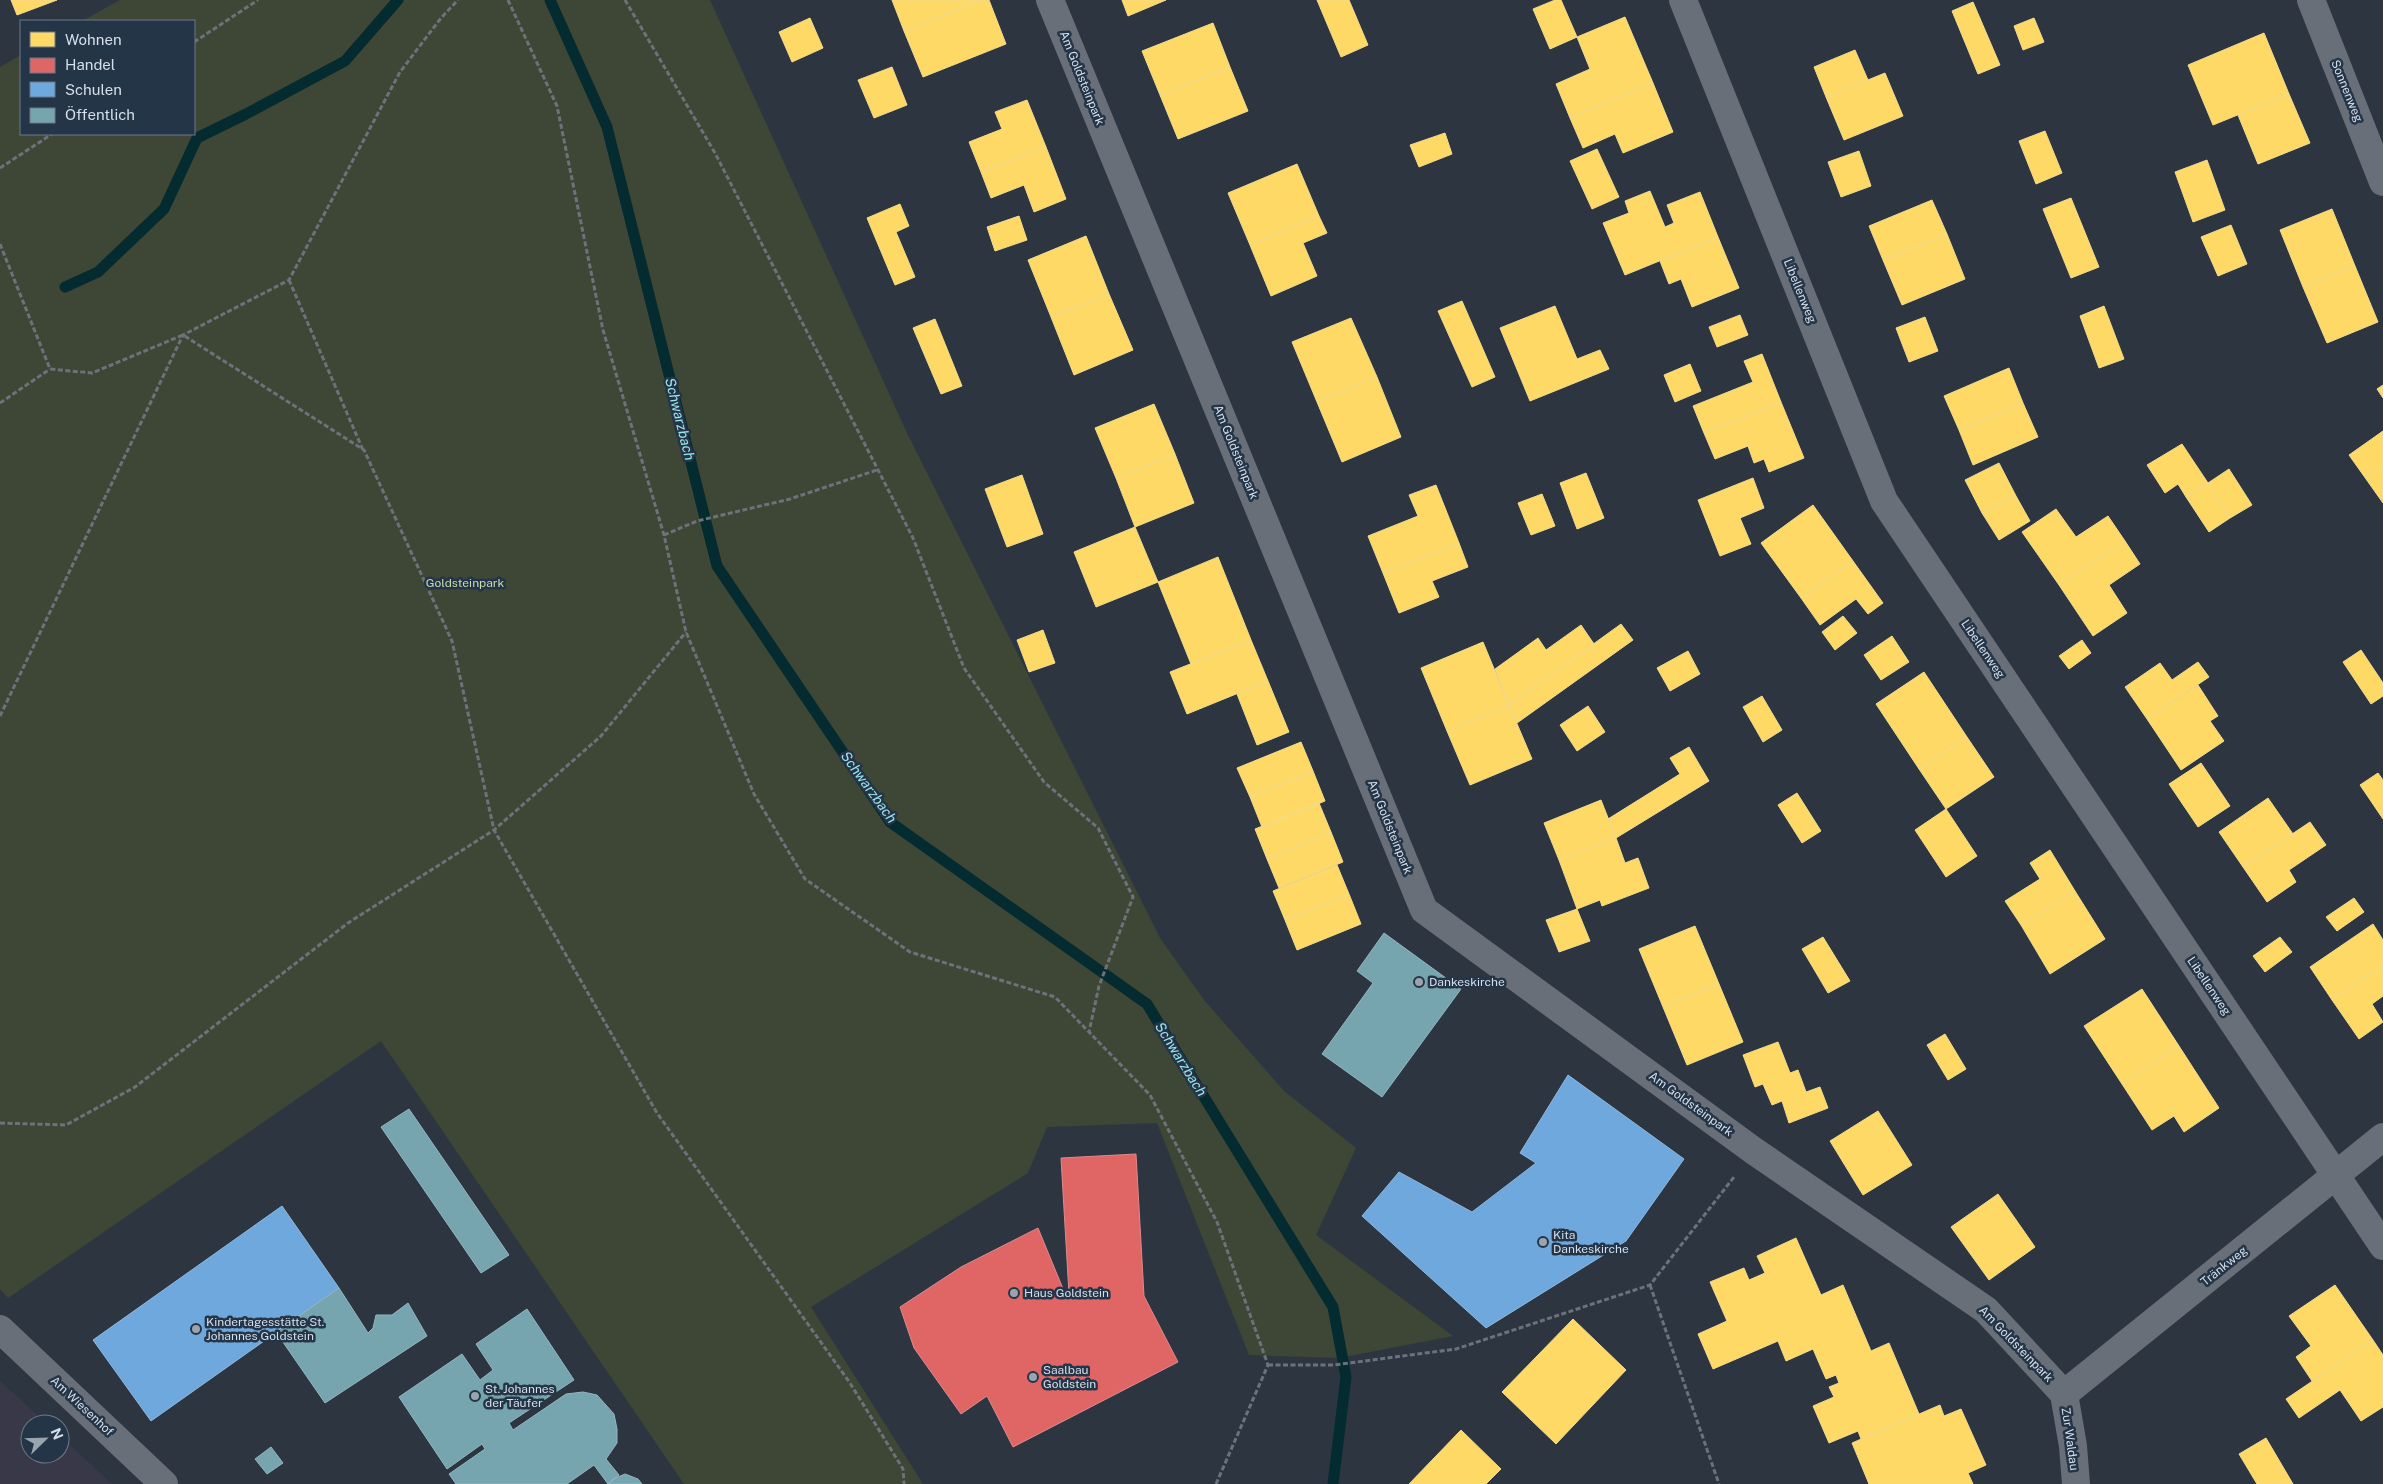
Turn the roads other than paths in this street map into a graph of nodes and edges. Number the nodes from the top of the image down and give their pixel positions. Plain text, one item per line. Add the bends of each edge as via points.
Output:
1 (1050, 0) edge
2 (1683, 0) edge
3 (2311, 0) edge
4 (2383, 182) edge
5 (2383, 1137) edge
6 (2336, 1176) junction
7 (2383, 1246) edge
8 (0, 1329) edge
9 (2064, 1394) junction
10 (164, 1484) edge
11 (2076, 1484) edge

1 - 9 street, Am Goldsteinpark via 1424,910 1754,1151 1986,1310
2 - 6 street, Libellenweg via 1884,501
3 - 4 street, Sonnenweg
5 - 6 street, Tränkweg
6 - 7 street, Libellenweg
6 - 9 street, Tränkweg
8 - 10 street, Am Wiesenhof
9 - 11 street, Zur Waldau

